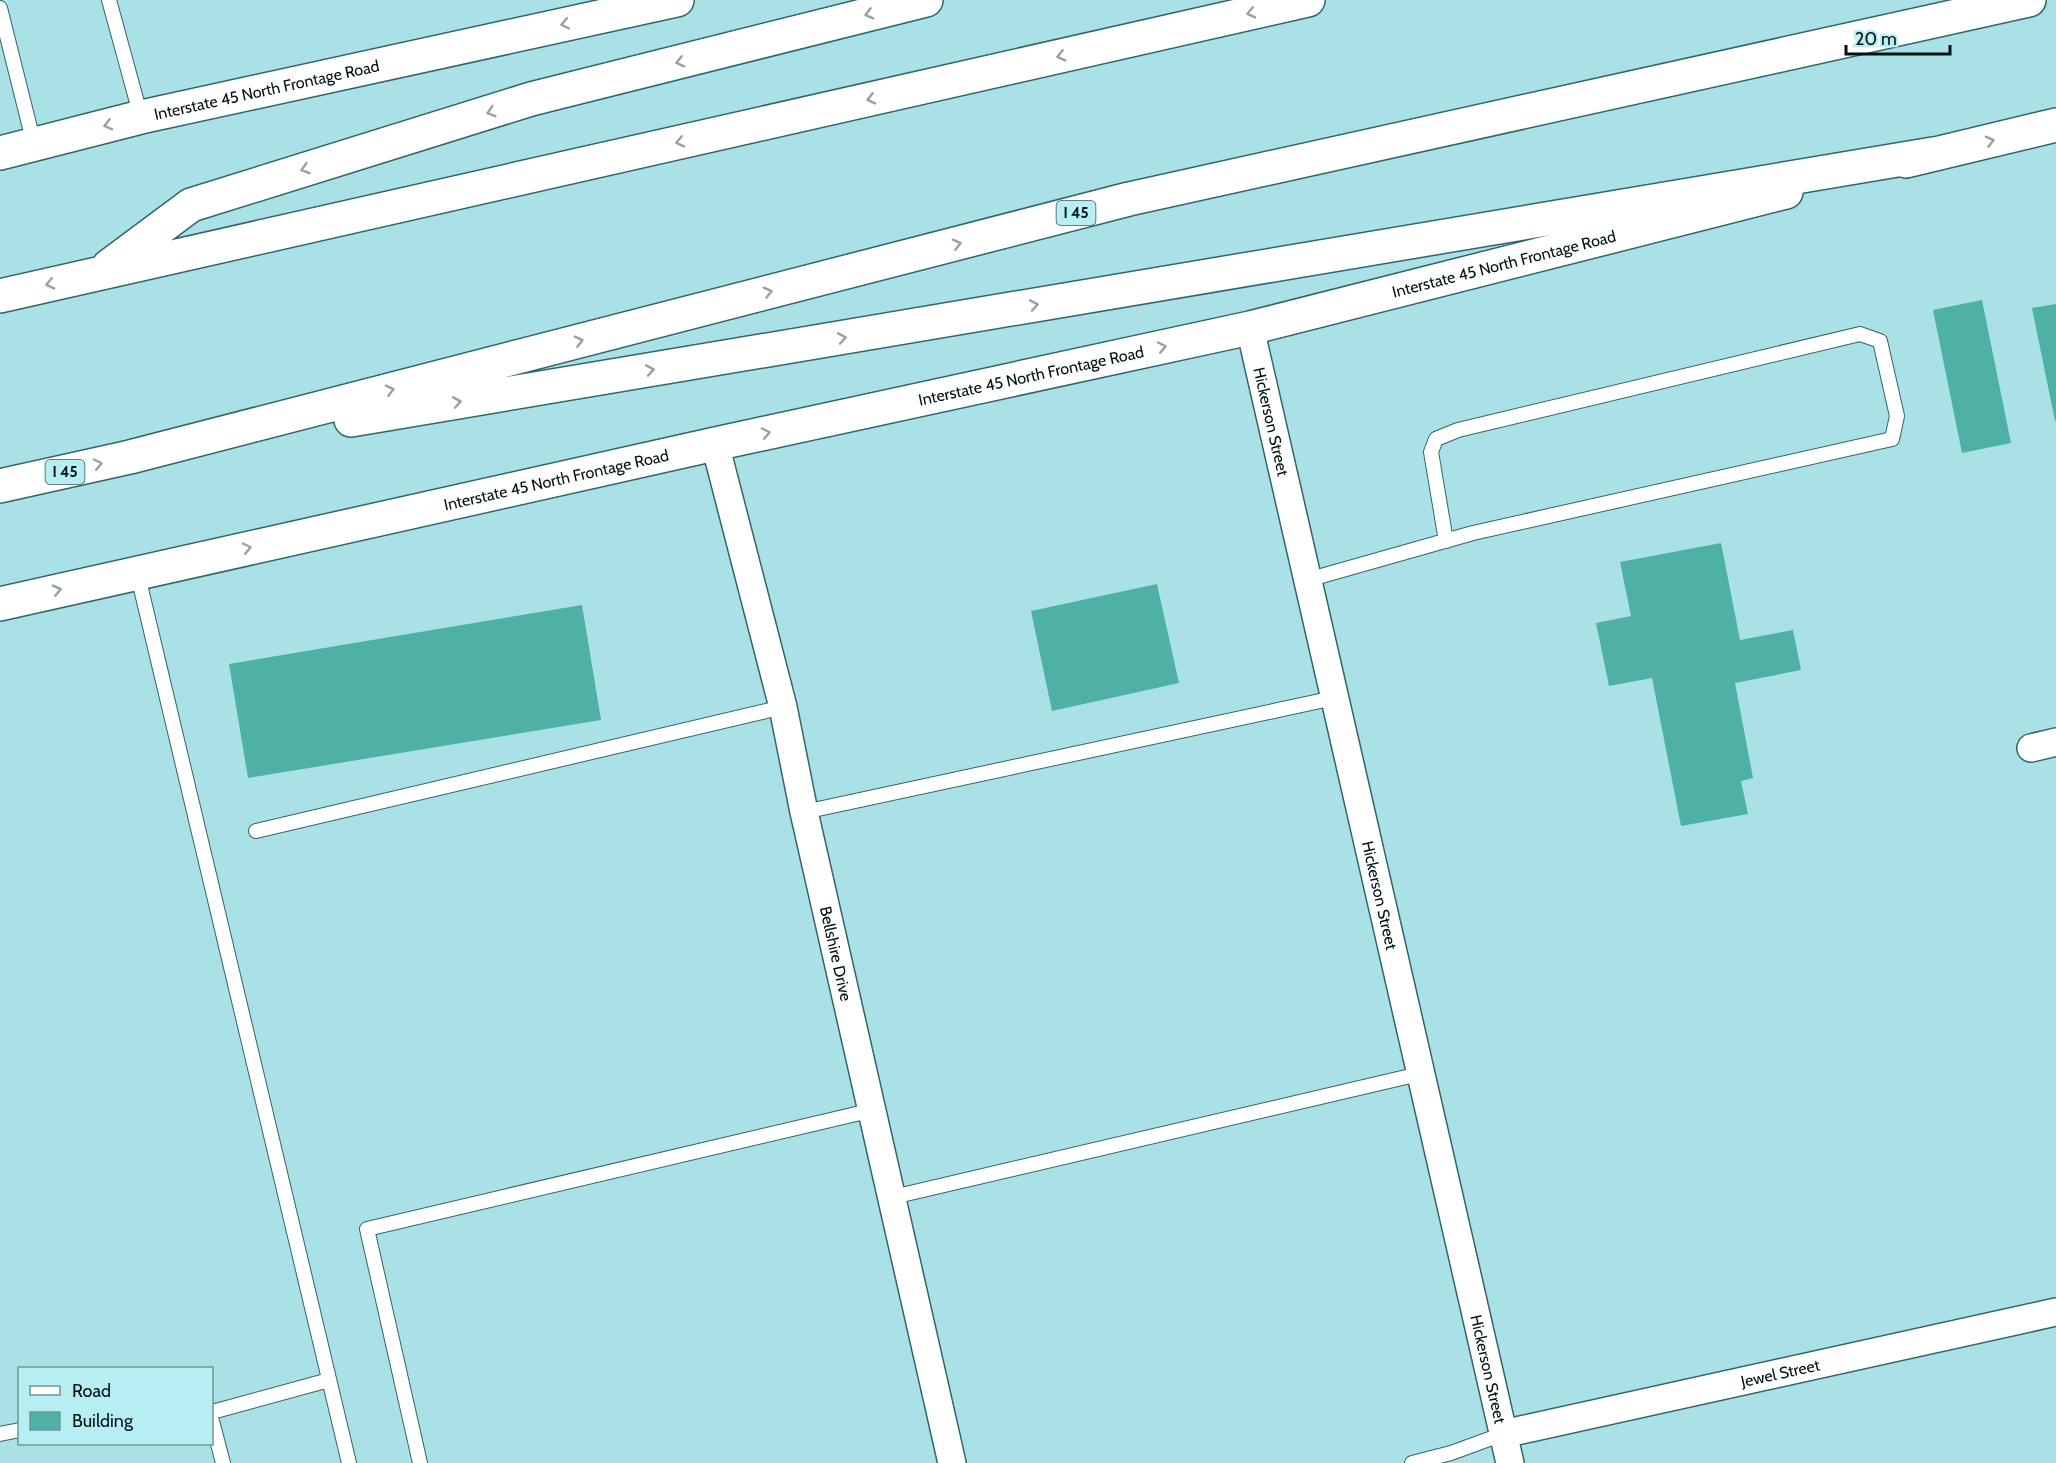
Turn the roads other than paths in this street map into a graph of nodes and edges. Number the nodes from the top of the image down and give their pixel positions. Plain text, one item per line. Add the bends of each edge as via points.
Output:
1 (109, 0) edge
2 (677, 0) edge
3 (926, 0) edge
4 (1308, 0) edge
5 (2029, 0) edge
6 (0, 8) edge
7 (141, 117) junction
8 (2056, 124) edge
9 (34, 144) junction
10 (0, 153) edge
11 (1933, 154) junction
12 (100, 273) junction
13 (0, 296) edge
14 (1250, 328) junction
15 (715, 444) junction
16 (130, 457) junction
17 (0, 486) edge
18 (1446, 541) junction
19 (137, 572) junction
20 (1307, 580) junction
21 (0, 604) edge
22 (1334, 698) junction
23 (783, 707) junction
24 (804, 812) junction
25 (256, 831) dead end
26 (1419, 1074) junction
27 (873, 1110) junction
28 (893, 1197) junction
29 (2056, 1312) edge
30 (329, 1380) junction
31 (213, 1412) edge
32 (213, 1425) edge
33 (18, 1430) edge
34 (0, 1434) edge
35 (1503, 1434) junction
36 (223, 1463) edge
37 (349, 1463) edge
38 (420, 1463) edge
39 (952, 1463) edge
40 (1412, 1463) edge
41 (1510, 1463) edge

1 - 7 lane
2 -> 7 main road, Interstate 45 North Frontage Road
3 -> 12 main road via 531,99 191,205
4 -> 12 main road
16 -> 5 main road, I 45 via 1129,199
6 - 9 lane
7 -> 9 main road, Interstate 45 North Frontage Road
11 -> 8 main road, Interstate 45 North Frontage Road
9 - 10 main road, Interstate 45 North Frontage Road
11 - 14 main road, Interstate 45 North Frontage Road
16 -> 11 main road
12 -> 13 main road
15 -> 14 main road, Interstate 45 North Frontage Road
14 - 20 street, Hickerson Street
19 -> 15 main road, Interstate 45 North Frontage Road
15 - 23 street, Bellshire Drive
17 -> 16 main road, I 45
18 - 18 lane via 1892,439 1897,416 1880,341 1860,334 1469,427 1436,439 1431,452
18 - 20 lane
21 -> 19 main road, Interstate 45 North Frontage Road
19 - 30 lane
20 - 22 street, Hickerson Street
22 - 24 lane
22 - 26 street, Hickerson Street
23 - 24 street, Bellshire Drive
23 - 25 lane
24 - 27 street, Bellshire Drive
26 - 28 lane
26 - 35 street, Hickerson Street
27 - 28 street, Bellshire Drive
27 - 38 lane via 367,1229
28 - 39 street, Bellshire Drive
29 - 35 street, Jewel Street
30 - 31 lane
30 - 37 lane
32 - 36 lane
33 - 34 lane
35 - 40 lane
35 - 41 street, Hickerson Street

